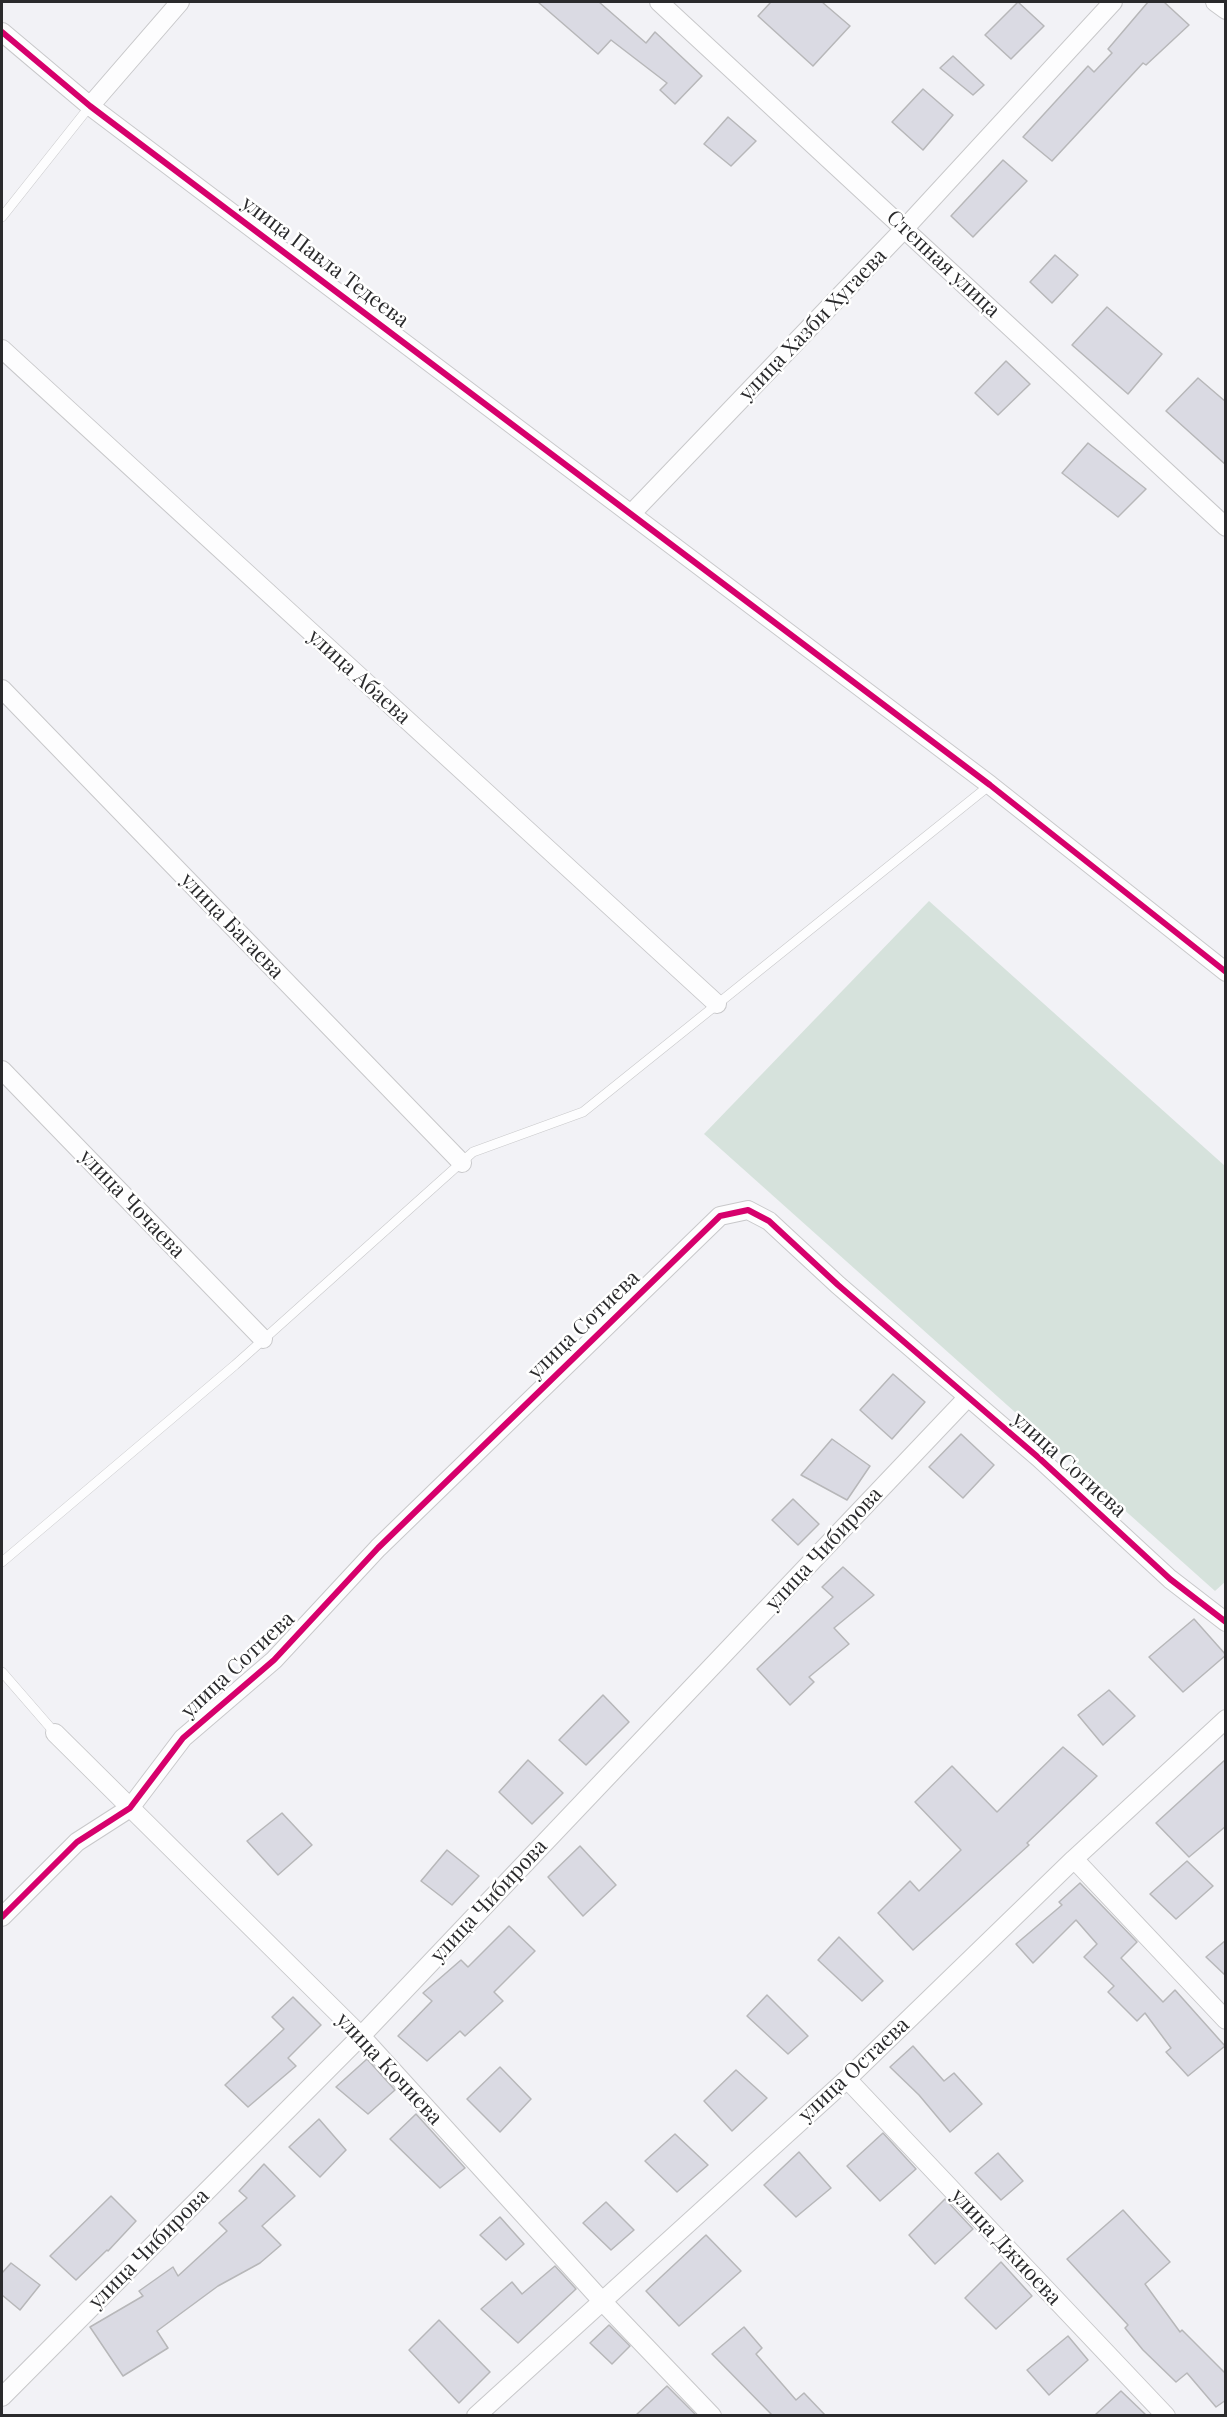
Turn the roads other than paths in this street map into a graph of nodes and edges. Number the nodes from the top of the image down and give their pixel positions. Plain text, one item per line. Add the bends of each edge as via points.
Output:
1 (180, 2) edge
2 (659, 2) edge
3 (1113, 2) edge
4 (1215, 2) edge
5 (1226, 10) edge
6 (2, 32) edge
7 (90, 106) junction
8 (2, 217) edge
9 (905, 228) junction
10 (2, 349) edge
11 (632, 513) junction
12 (1226, 527) edge
13 (2, 689) edge
14 (990, 785) junction
15 (1226, 972) edge
16 (717, 1004) junction
17 (2, 1070) edge
18 (462, 1163) junction
19 (263, 1339) junction
20 (968, 1397) junction
21 (2, 1562) edge
22 (1226, 1622) edge
23 (2, 1672) edge
24 (1226, 1719) edge
25 (55, 1733) joint
26 (130, 1808) junction
27 (1074, 1859) junction
28 (2, 1917) edge
29 (1226, 2020) edge
30 (361, 2036) junction
31 (847, 2079) junction
32 (602, 2301) junction
33 (2, 2397) edge
34 (476, 2415) edge
35 (712, 2415) edge
36 (1166, 2415) edge

1 - 7 street
2 - 9 street, Степная улица
3 - 9 street, улица Хазби Хугаева
4 - 5 street
6 - 7 street, улица Павла Тедеева
7 - 8 lane
7 - 11 street, улица Павла Тедеева
9 - 11 street, улица Хазби Хугаева
9 - 12 street, Степная улица
10 - 16 street, улица Абаева
11 - 14 street, улица Павла Тедеева
13 - 18 street, улица Багаева
14 - 15 street, улица Павла Тедеева
14 - 16 lane
16 - 18 lane via 583,1112 473,1152
17 - 19 street, улица Чочаева
18 - 19 lane
19 - 21 lane
20 - 22 street, улица Сотиева via 1170,1579
20 - 26 street, улица Сотиева via 769,1221 748,1210 720,1216 378,1548 274,1660 183,1738
20 - 30 street, улица Чибирова
23 - 25 lane
24 - 27 street, улица Остаева
25 - 26 street, улица Кочиева
26 - 28 street, улица Сотиева via 77,1842
26 - 30 street, улица Кочиева
27 - 29 street
27 - 31 street, улица Остаева
30 - 32 street, улица Кочиева
30 - 33 street, улица Чибирова
31 - 32 street, улица Остаева
31 - 36 street, улица Джиоева
32 - 34 street, улица Остаева
32 - 35 street, улица Кочиева

